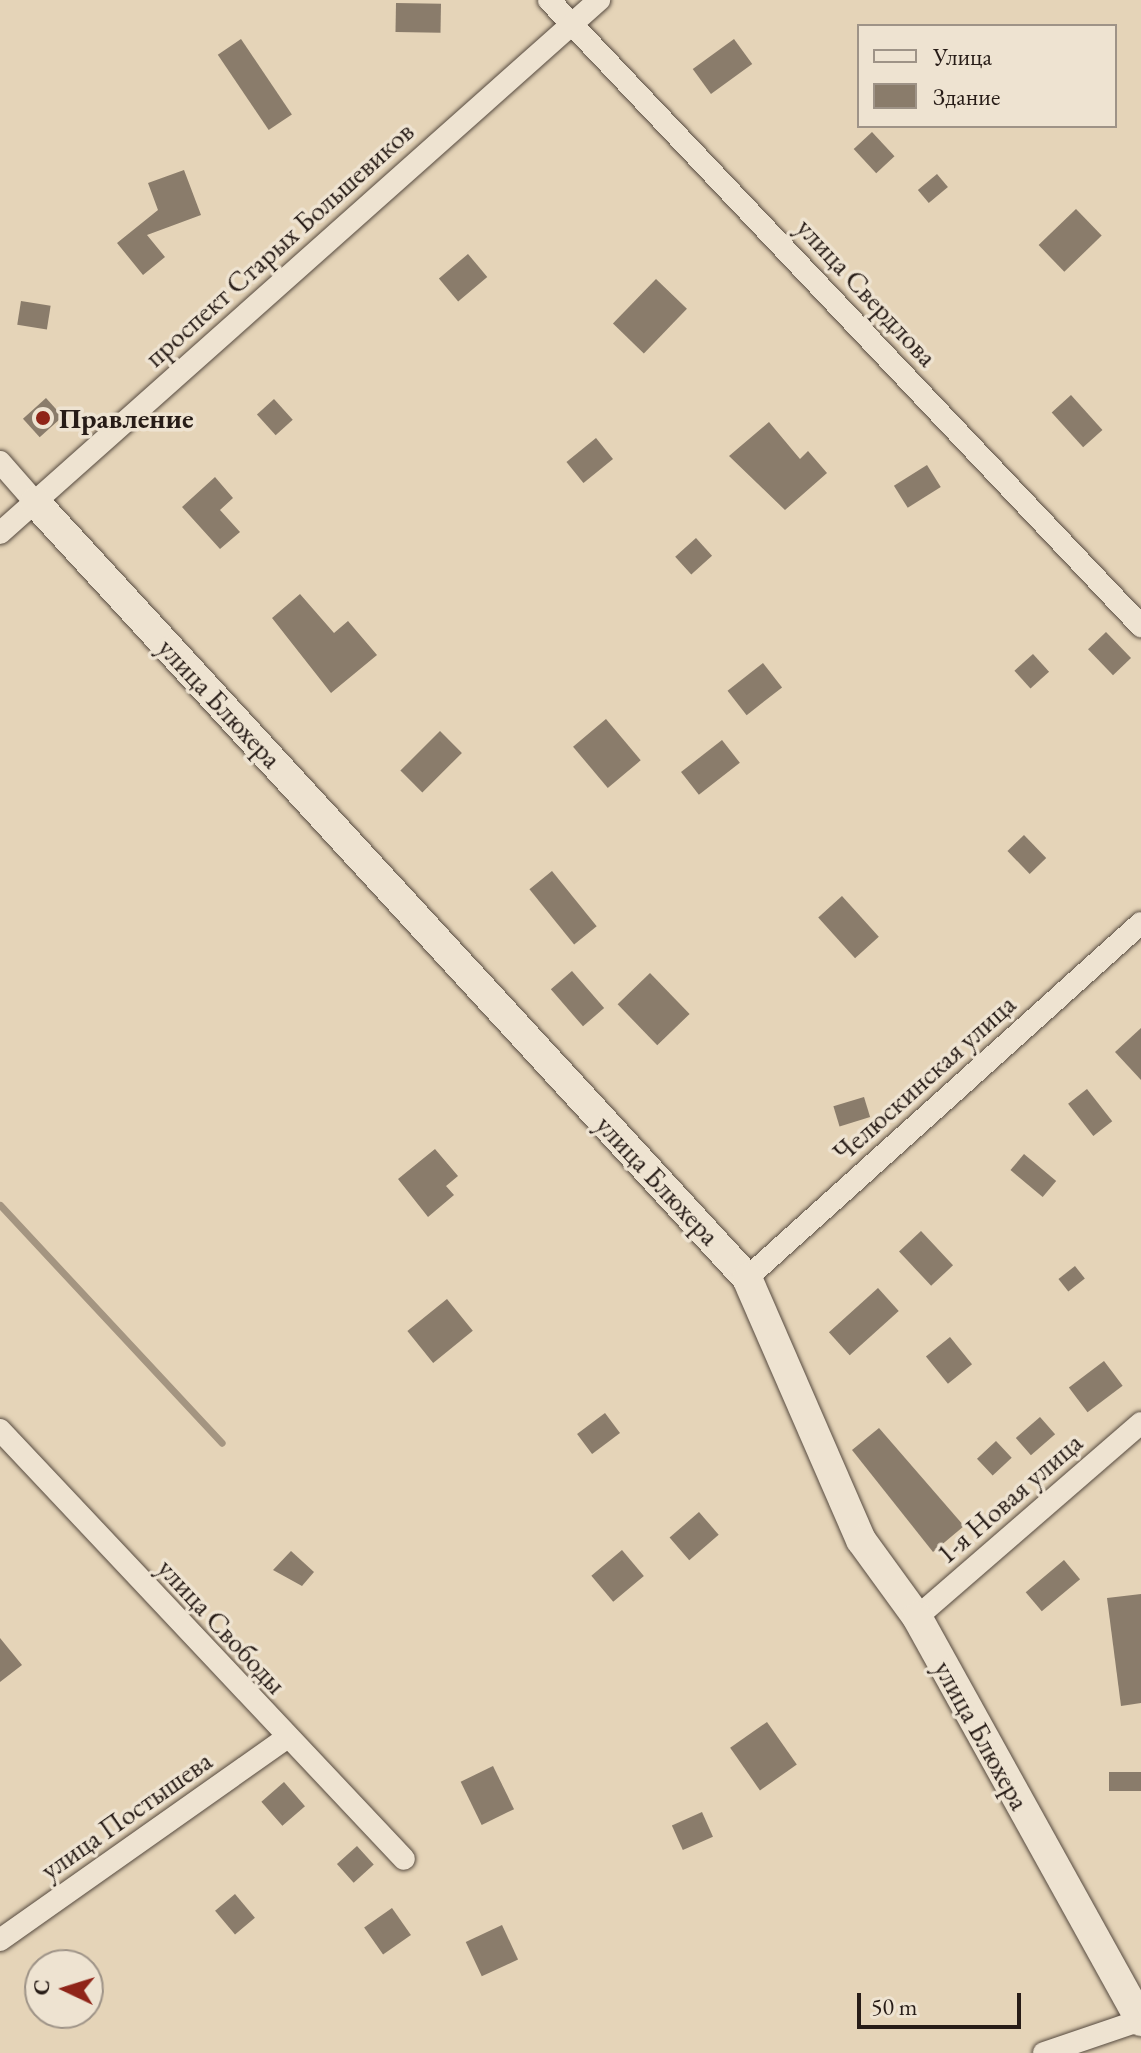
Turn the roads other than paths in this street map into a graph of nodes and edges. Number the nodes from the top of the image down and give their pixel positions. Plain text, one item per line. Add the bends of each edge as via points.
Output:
1 (549, 0) edge
2 (599, 0) edge
3 (571, 24) junction
4 (0, 462) edge
5 (35, 502) junction
6 (0, 533) edge
7 (1141, 626) edge
8 (1141, 923) edge
9 (747, 1278) junction
10 (1141, 1423) edge
11 (0, 1430) edge
12 (917, 1617) junction
13 (286, 1738) junction
14 (404, 1859) dead end
15 (0, 1940) edge
16 (1140, 2021) edge
17 (1044, 2053) edge

1 - 3 street, улица Свердлова
2 - 3 street, проспект Старых Большевиков
3 - 5 street, проспект Старых Большевиков
3 - 7 street, улица Свердлова
4 - 5 street, улица Блюхера
5 - 6 street, проспект Старых Большевиков
5 - 9 street, улица Блюхера
8 - 9 street, Челюскинская улица
9 - 12 street, улица Блюхера via 861,1540
10 - 12 street, 1-я Новая улица
11 - 13 street, улица Свободы
12 - 16 street, улица Блюхера
13 - 14 street, улица Свободы
13 - 15 street, улица Постышева
16 - 17 street

